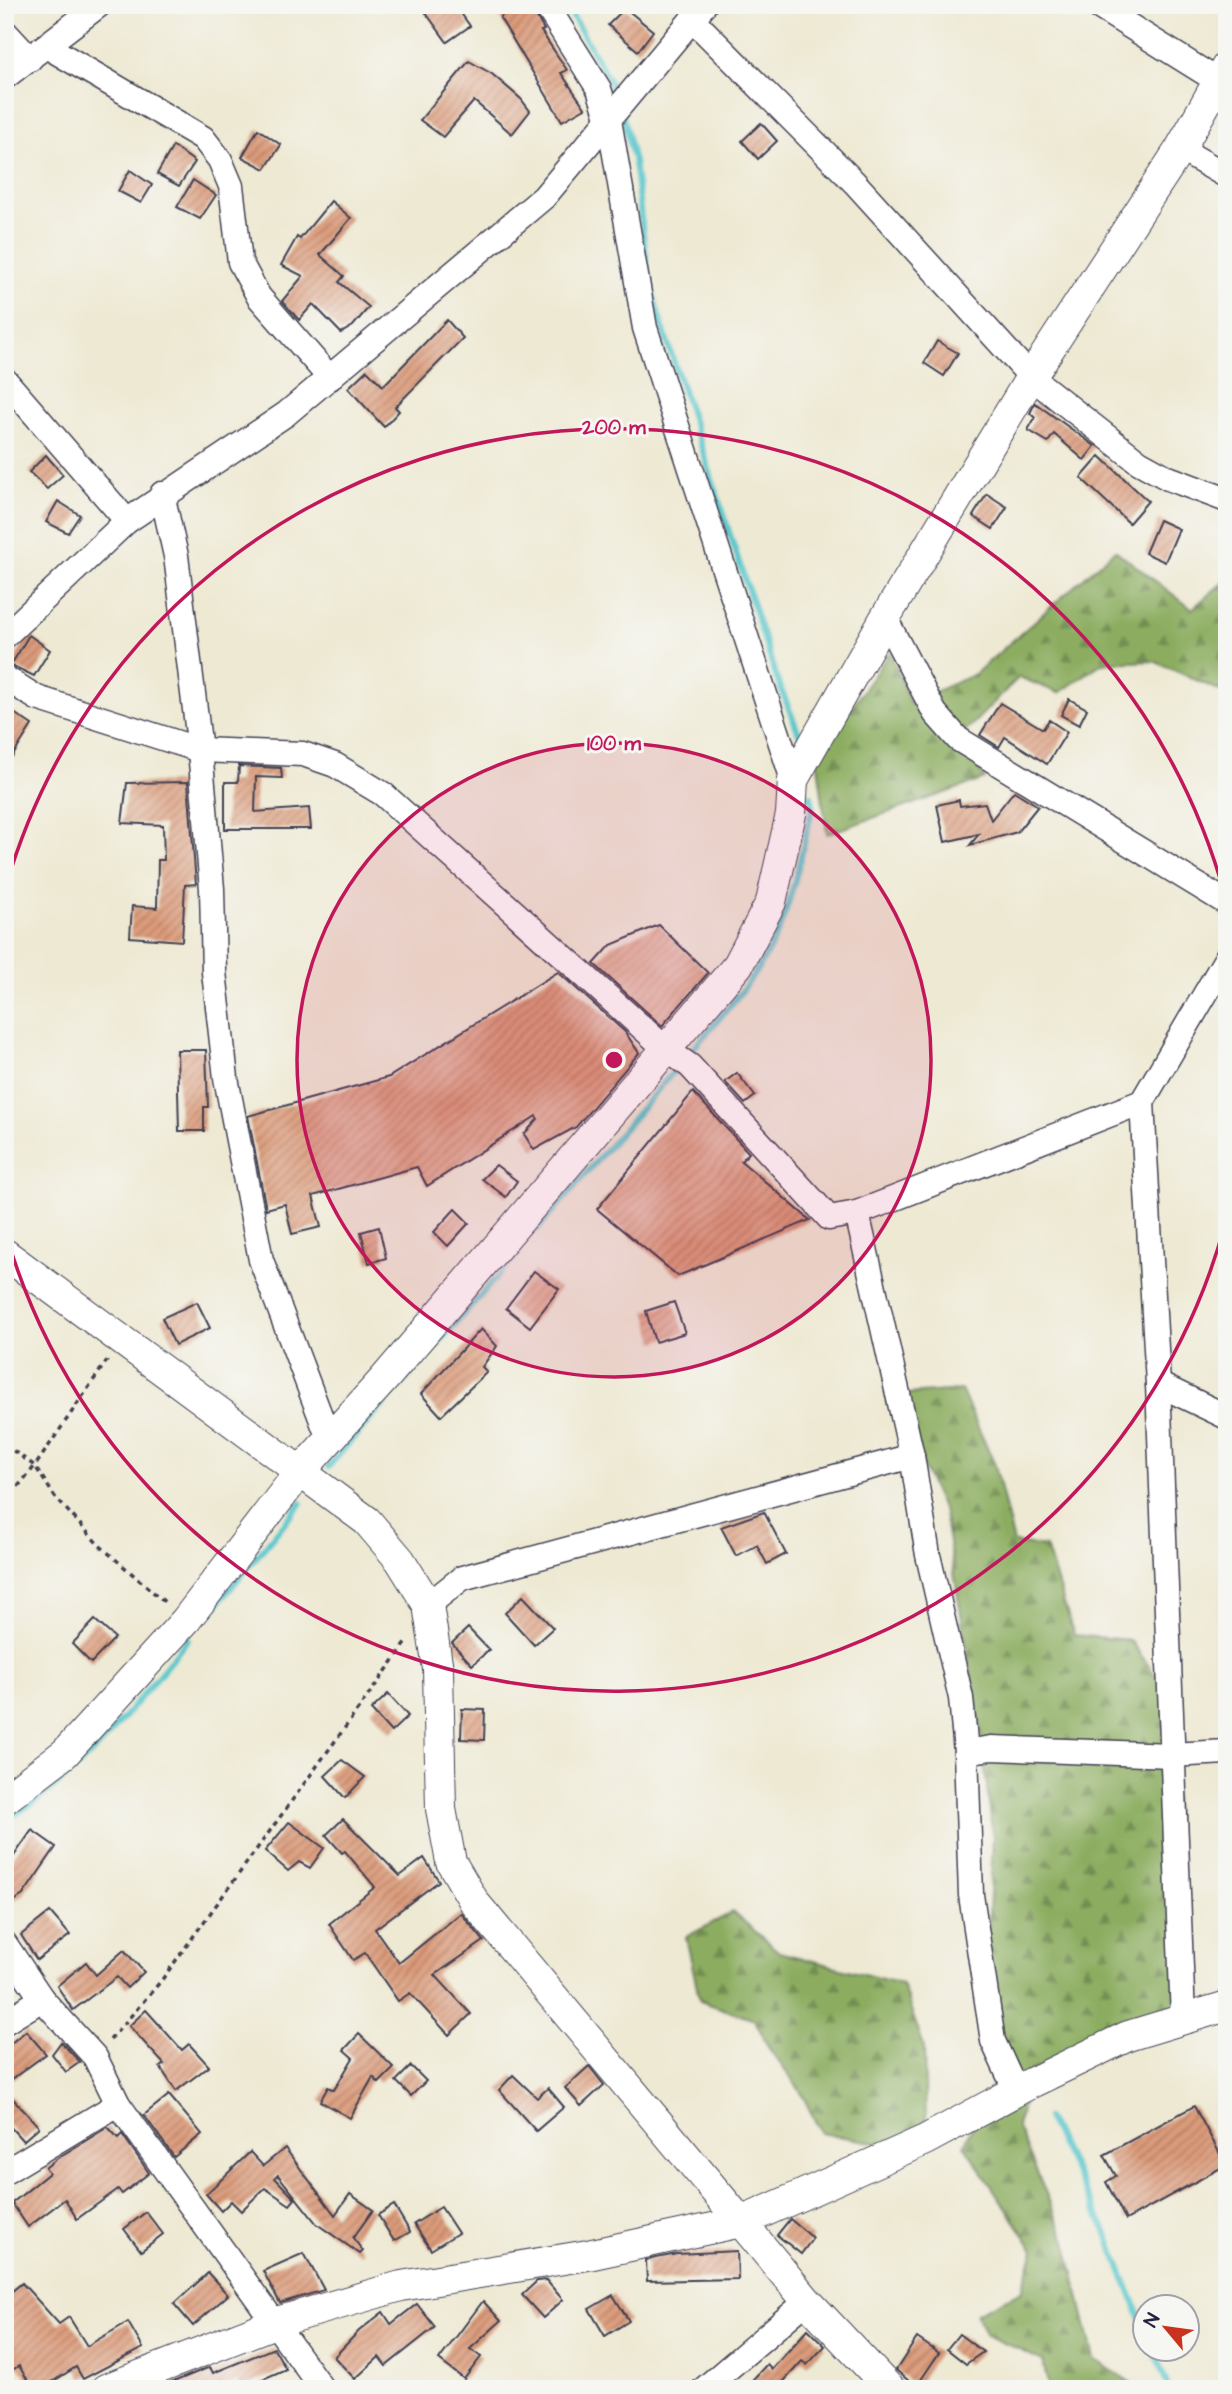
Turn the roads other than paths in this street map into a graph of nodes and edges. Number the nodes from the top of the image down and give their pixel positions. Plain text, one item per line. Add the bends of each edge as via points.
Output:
1 (99, 5) edge
2 (546, 5) edge
3 (1096, 5) edge
4 (698, 12) edge
5 (5, 32) edge
6 (39, 53) junction
7 (1222, 74) edge
8 (5, 77) edge
9 (616, 111) junction
10 (1180, 149) junction
11 (1227, 176) edge
12 (1031, 377) junction
13 (330, 378) junction
14 (5, 380) edge
15 (162, 495) junction
16 (1227, 500) edge
17 (127, 521) junction
18 (884, 618) junction
19 (5, 636) edge
20 (5, 678) edge
21 (200, 750) junction
22 (793, 780) junction
23 (1227, 903) edge
24 (1227, 957) edge
25 (677, 1057) junction
26 (1142, 1102) junction
27 (857, 1213) junction
28 (5, 1254) edge
29 (1158, 1384) junction
30 (1227, 1416) edge
31 (329, 1439) junction
32 (912, 1456) junction
33 (299, 1473) junction
34 (428, 1605) junction
35 (967, 1752) junction
36 (1227, 1752) edge
37 (1171, 1755) junction
38 (5, 1799) edge
39 (5, 1944) edge
40 (42, 1999) junction
41 (1227, 2007) edge
42 (1183, 2019) junction
43 (5, 2022) edge
44 (1016, 2091) junction
45 (118, 2104) junction
46 (5, 2172) edge
47 (741, 2222) junction
48 (807, 2301) junction
49 (277, 2322) junction
50 (106, 2389) edge
51 (323, 2389) edge
52 (704, 2389) edge
53 (890, 2389) edge

1 - 6 street
2 - 9 street
3 - 7 street
4 - 9 street
4 - 12 street
5 - 6 street
6 - 8 street
6 - 13 street via 203,138 220,160 231,187 240,262 259,297
7 - 10 street
9 - 13 street via 544,197
9 - 22 street via 645,328
10 - 11 street
10 - 12 street
12 - 16 street via 1139,462
12 - 18 street
13 - 15 street via 286,414
14 - 17 street
15 - 17 street
15 - 21 street via 176,556
17 - 19 street
18 - 22 street
18 - 23 street via 934,713 958,739
20 - 21 street via 37,698
21 - 25 street via 303,754 335,765 383,794
21 - 31 street via 214,972 226,1078 261,1260
22 - 25 street via 791,814 771,902 738,965
24 - 26 street
25 - 27 street via 829,1218
25 - 31 street
26 - 27 street
26 - 29 street
27 - 32 street
28 - 33 street
29 - 30 street
29 - 37 street
31 - 33 street
32 - 34 street via 462,1578
32 - 35 street via 928,1555 961,1698
33 - 34 street via 367,1521 400,1560
33 - 38 street via 186,1620 65,1752
34 - 47 street via 438,1669 441,1809 451,1862 475,1903
35 - 37 street via 991,1748
35 - 44 street via 971,1895 993,2041
36 - 37 street
37 - 42 street
39 - 40 street
40 - 43 street
40 - 45 street via 95,2057
41 - 42 street
42 - 44 street via 1128,2036
44 - 47 street via 925,2140
45 - 46 street
45 - 49 street
47 - 48 street
47 - 49 street via 588,2255 401,2286
48 - 52 street
48 - 53 street
49 - 50 street
49 - 51 street

